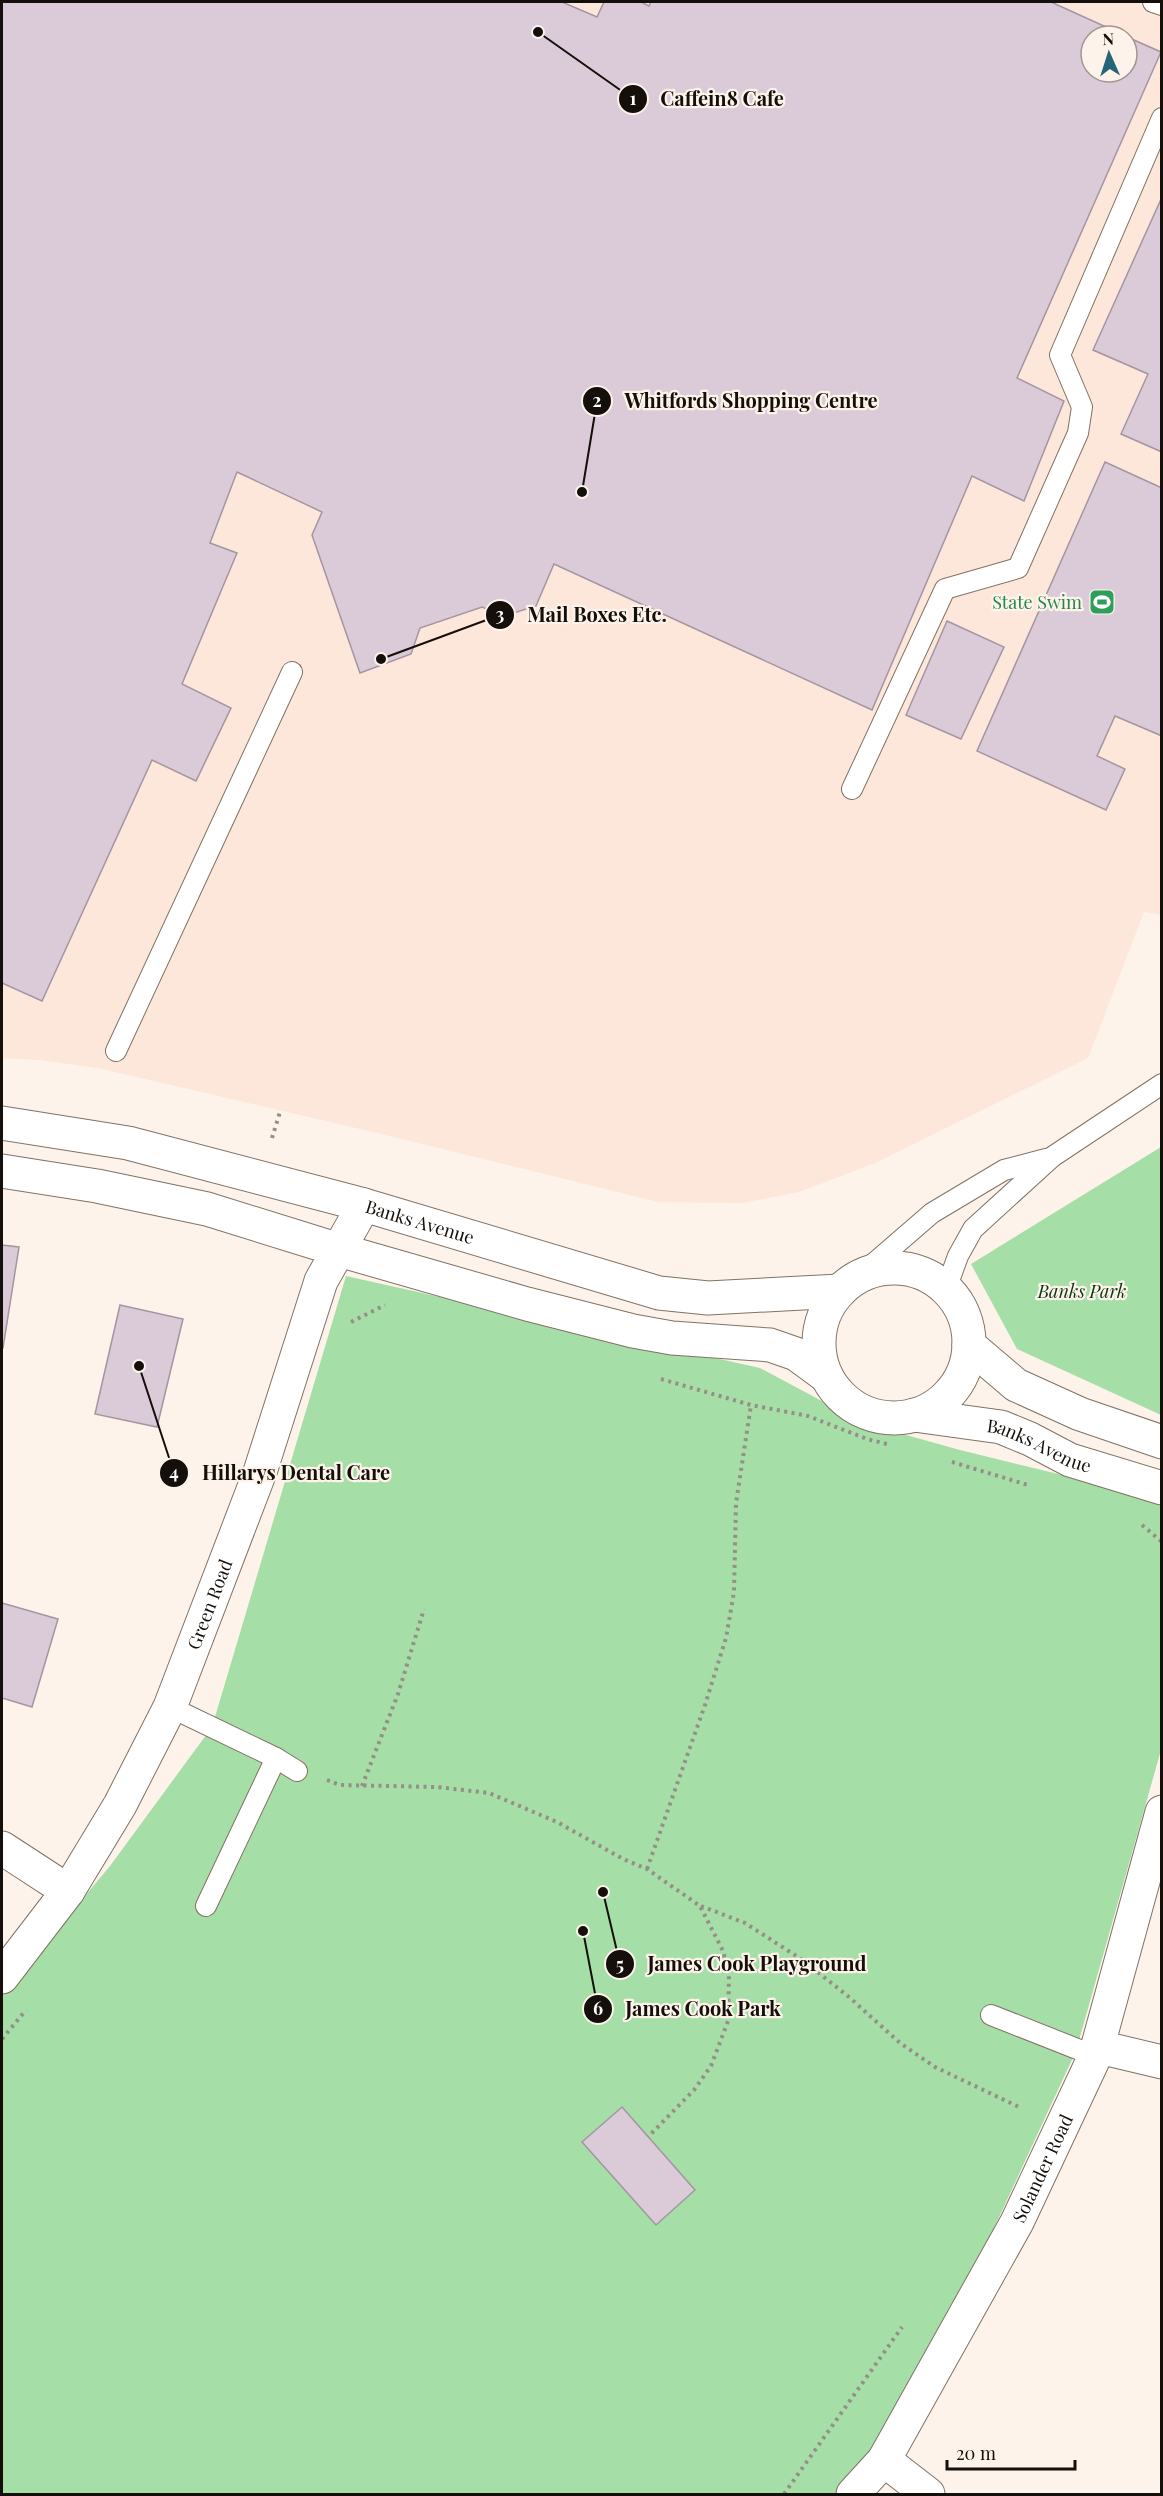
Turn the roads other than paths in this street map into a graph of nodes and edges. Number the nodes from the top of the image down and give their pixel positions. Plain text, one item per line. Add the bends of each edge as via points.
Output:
1 (1153, 2) edge
2 (1161, 5) edge
3 (1161, 118) edge
4 (292, 672) dead end
5 (852, 789) dead end
6 (116, 1052) dead end
7 (1161, 1084) edge
8 (2, 1123) edge
9 (1052, 1157) junction
10 (2, 1170) edge
11 (364, 1205) junction
12 (339, 1250) junction
13 (849, 1284) junction
14 (946, 1289) junction
15 (969, 1345) junction
16 (826, 1376) junction
17 (915, 1415) junction
18 (1161, 1442) edge
19 (1161, 1488) edge
20 (170, 1707) junction
21 (276, 1758) junction
22 (297, 1771) road end
23 (1161, 1812) edge
24 (2, 1848) edge
25 (68, 1891) junction
26 (206, 1906) dead end
27 (2, 1977) edge
28 (991, 2015) dead end
29 (1097, 2052) junction
30 (1161, 2062) edge
31 (884, 2460) junction
32 (853, 2494) edge
33 (928, 2494) edge

1 - 2 lane
3 - 5 lane via 1060,355 1082,407 1078,433 1018,568 945,589
4 - 6 lane
7 - 9 lane
8 - 11 street, Banks Avenue via 128,1143
9 - 13 lane via 1004,1170 932,1213
9 - 14 lane via 973,1229
10 - 12 street via 207,1209
11 - 12 street, Green Road
11 - 13 street, Banks Avenue via 659,1293 708,1298
12 - 16 street via 633,1331 770,1345 796,1354
12 - 20 street, Green Road via 321,1281 260,1473
13 - 14 street via 880,1269 903,1269 919,1272
13 - 16 street via 824,1314 819,1332 819,1354
14 - 15 street via 964,1314
15 - 17 street via 965,1369 953,1389 936,1405
15 - 18 street via 1016,1385 1080,1414
16 - 17 street via 840,1395 858,1409 892,1418
17 - 19 street, Banks Avenue via 1001,1427 1070,1460
20 - 21 lane
20 - 25 street, Green Road via 120,1805
21 - 22 lane
21 - 26 lane
23 - 29 street, Solander Road
24 - 25 street
25 - 27 street, Green Road
28 - 29 lane
29 - 30 street
29 - 31 street, Solander Road via 1017,2222
31 - 32 street, Solander Road
31 - 33 street

